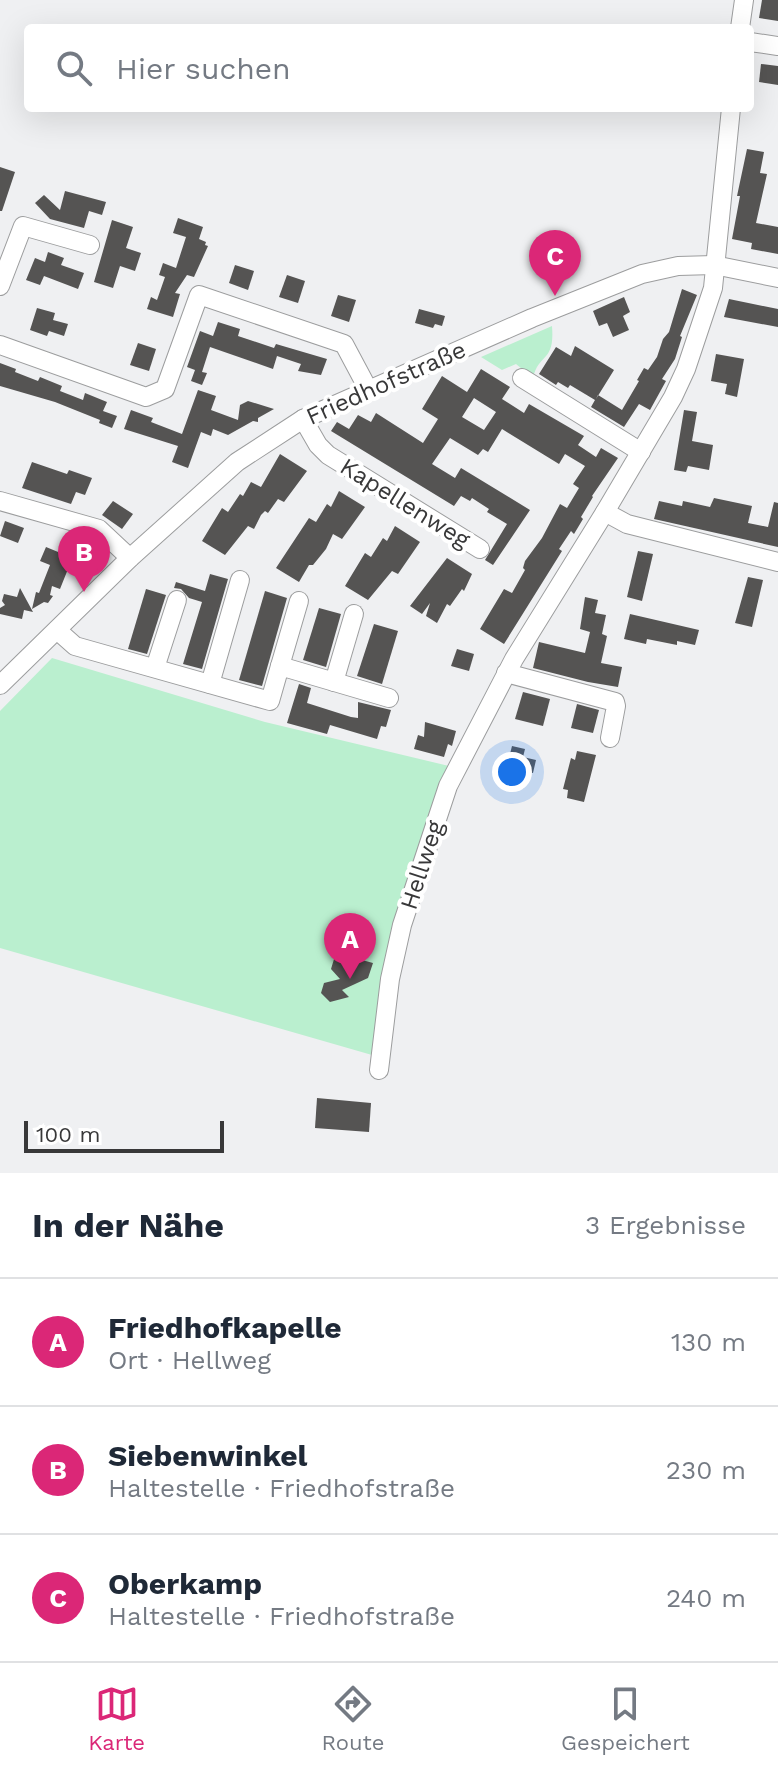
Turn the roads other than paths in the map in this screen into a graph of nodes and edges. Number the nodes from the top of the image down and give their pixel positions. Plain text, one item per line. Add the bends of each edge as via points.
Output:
1 (744, 0) edge
2 (741, 24) edge
3 (754, 43) edge
4 (778, 46) edge
5 (731, 112) edge
6 (90, 245) dead end
7 (714, 265) junction
8 (778, 278) edge
9 (0, 286) edge
10 (0, 345) edge
11 (522, 378) dead end
12 (368, 389) junction
13 (303, 419) junction
14 (641, 452) junction
15 (0, 501) edge
16 (605, 512) junction
17 (480, 549) dead end
18 (130, 558) junction
19 (778, 562) edge
20 (240, 580) dead end
21 (177, 600) dead end
22 (299, 601) dead end
23 (354, 614) dead end
24 (57, 630) junction
25 (280, 666) junction
26 (155, 668) junction
27 (506, 673) junction
28 (3, 680) edge
29 (334, 682) junction
30 (210, 684) junction
31 (389, 698) dead end
32 (610, 738) dead end
33 (379, 1070) dead end

1 - 2 street
3 - 4 street
5 - 7 street, Hellweg
6 - 9 street via 23,226
7 - 8 street, Friedhofstraße
7 - 12 street, Friedhofstraße via 642,274
7 - 14 street, Hellweg via 713,288 686,369
10 - 12 street via 146,397 165,389 199,295 344,344
11 - 14 street
12 - 13 street, Friedhofstraße
13 - 17 street, Kapellenweg via 328,455
13 - 18 street, Friedhofstraße via 237,462
14 - 16 street, Hellweg
15 - 18 street via 99,529
16 - 19 street via 627,524
16 - 27 street, Hellweg
18 - 24 street, Friedhofstraße
20 - 30 street
21 - 26 street
22 - 25 street
23 - 29 street
24 - 26 street via 75,646
24 - 28 street, Friedhofstraße
25 - 29 street
25 - 30 street via 270,701
26 - 30 street
27 - 32 street via 615,702
27 - 33 street, Hellweg via 448,786 415,884 390,979
29 - 31 street

